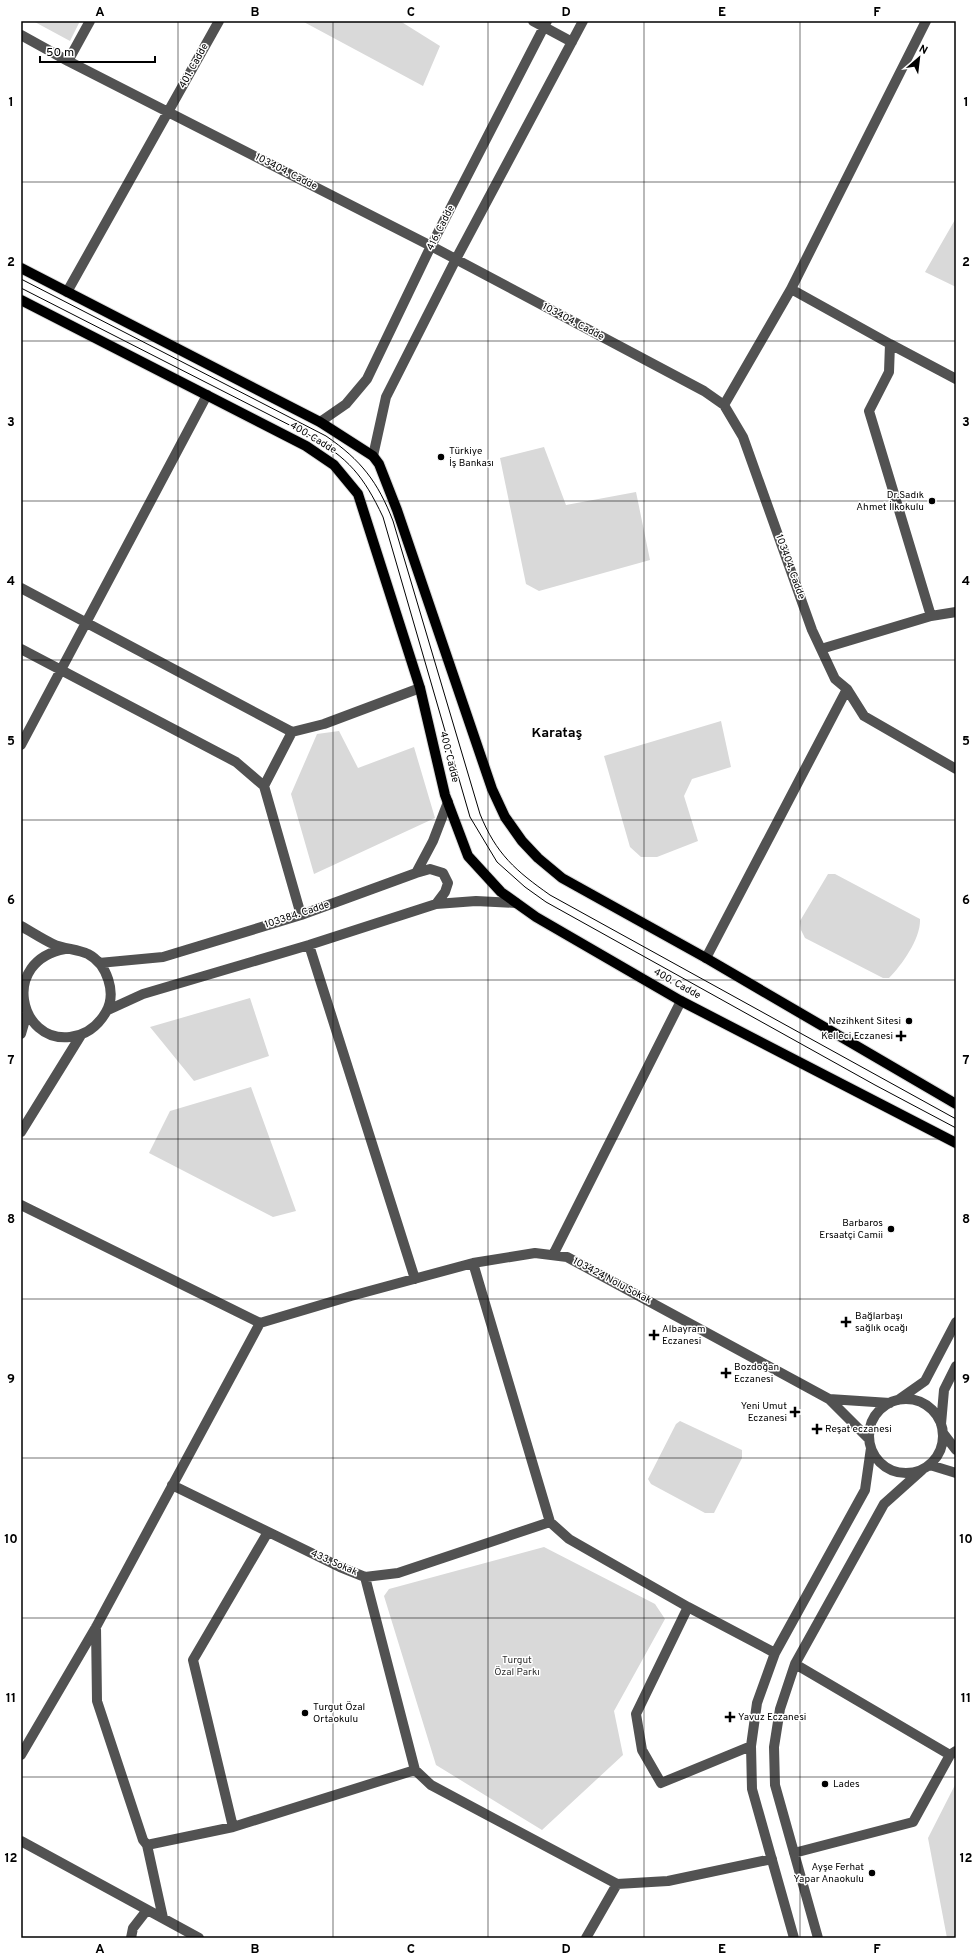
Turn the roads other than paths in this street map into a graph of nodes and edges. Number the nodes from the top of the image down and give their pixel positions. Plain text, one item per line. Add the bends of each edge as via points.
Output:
1 (90, 21) edge
2 (218, 21) edge
3 (533, 21) edge
4 (584, 21) edge
5 (926, 21) edge
6 (546, 24) edge
7 (21, 35) edge
8 (572, 42) junction
9 (68, 61) junction
10 (169, 112) junction
11 (431, 246) junction
12 (456, 259) junction
13 (21, 268) edge
14 (791, 289) junction
15 (67, 292) junction
16 (21, 300) edge
17 (890, 344) junction
18 (956, 379) edge
19 (207, 395) junction
20 (724, 405) junction
21 (320, 422) junction
22 (373, 456) junction
23 (21, 588) edge
24 (956, 612) edge
25 (931, 616) junction
26 (86, 623) junction
27 (21, 649) edge
28 (821, 649) junction
29 (62, 670) junction
30 (420, 688) junction
31 (847, 690) junction
32 (292, 732) junction
33 (21, 745) edge
34 (956, 769) edge
35 (264, 786) junction
36 (448, 802) junction
37 (416, 873) junction
38 (516, 903) junction
39 (436, 904) junction
40 (301, 915) junction
41 (21, 926) edge
42 (309, 946) junction
43 (65, 949) junction
44 (706, 958) junction
45 (99, 963) junction
46 (23, 974) edge
47 (681, 1001) junction
48 (108, 1010) junction
49 (27, 1013) junction
50 (21, 1034) edge
51 (81, 1035) junction
52 (956, 1104) edge
53 (21, 1132) edge
54 (956, 1143) edge
55 (21, 1205) edge
56 (553, 1255) junction
57 (473, 1264) junction
58 (415, 1279) junction
59 (956, 1322) edge
60 (260, 1323) junction
61 (956, 1366) edge
62 (829, 1399) junction
63 (894, 1401) junction
64 (942, 1429) junction
65 (870, 1444) junction
66 (956, 1450) edge
67 (926, 1467) junction
68 (956, 1473) edge
69 (172, 1485) junction
70 (550, 1522) junction
71 (268, 1532) junction
72 (365, 1576) junction
73 (688, 1607) junction
74 (96, 1627) junction
75 (775, 1653) junction
76 (795, 1664) junction
77 (751, 1746) junction
78 (953, 1753) edge
79 (21, 1755) edge
80 (415, 1770) junction
81 (233, 1827) junction
82 (21, 1841) edge
83 (147, 1844) junction
84 (794, 1853) junction
85 (772, 1859) junction
86 (617, 1884) junction
87 (147, 1910) junction
88 (163, 1918) junction
89 (130, 1938) edge
90 (198, 1938) edge
91 (586, 1938) edge
92 (794, 1938) edge
93 (818, 1938) edge

1 - 9 street
2 - 10 street, 401. Cadde
3 - 6 street
4 - 8 street
5 - 14 street
6 - 8 street
6 - 11 street, 416. Cadde
7 - 9 street, 103404. Cadde
8 - 12 street
9 - 10 street, 103404. Cadde
10 - 11 street, 103404. Cadde
10 - 15 street, 401. Cadde
11 - 12 street, 103404. Cadde
11 - 21 street, 416. Cadde via 367,379 346,404
12 - 20 street, 103404. Cadde via 704,391
12 - 22 street via 386,397
13 - 15 main road, 400. Cadde
14 - 17 street
14 - 20 street
15 - 21 main road, 400. Cadde
16 - 19 main road, 400. Cadde
17 - 18 street
17 - 25 street via 888,372 869,411
19 - 26 street
19 - 30 main road, 400. Cadde via 306,446 334,465 358,494
20 - 28 street, 103404. Cadde via 743,437
21 - 22 main road, 400. Cadde
22 - 44 main road, 400. Cadde via 379,464 397,510 492,789 505,817 522,841 562,878
23 - 26 street
24 - 25 street
25 - 28 street
26 - 29 street
26 - 32 street
27 - 29 street
28 - 31 street, 103404. Cadde via 835,679
29 - 33 street
29 - 35 street via 236,762
30 - 32 street via 324,724
30 - 36 main road, 400. Cadde
31 - 34 street, 103404. Cadde via 864,716
31 - 44 street
32 - 35 street
35 - 40 street
36 - 37 street via 433,841
36 - 38 main road, 400. Cadde via 468,856 501,892
37 - 39 street, 103384. Cadde via 430,869 443,873 448,883
37 - 40 street, 103384. Cadde
38 - 39 street via 476,901
38 - 47 main road, 400. Cadde
39 - 42 street
40 - 45 street, 103384. Cadde via 163,957
41 - 43 street
42 - 48 street via 143,994
42 - 58 street
43 - 45 street via 78,950
43 - 46 street via 41,957
44 - 52 main road, 400. Cadde
45 - 48 street via 110,985 111,998
46 - 49 street via 23,994
47 - 54 main road, 400. Cadde
47 - 56 street
48 - 51 street via 101,1021
49 - 50 street
49 - 51 street via 44,1031 56,1036
51 - 53 street
55 - 60 street
56 - 57 street, 103424 Nolu Sokak via 536,1253
56 - 62 street, 103424 Nolu Sokak via 567,1257
57 - 58 street, 103424 Nolu Sokak
57 - 70 street
58 - 60 street, 103424 Nolu Sokak
59 - 63 street via 925,1381
60 - 69 street
61 - 64 street via 944,1390
62 - 63 street, 103424 Nolu Sokak
62 - 65 street, 103424 Nolu Sokak
63 - 64 street via 916,1400 924,1404 932,1409
63 - 65 street via 882,1408 871,1422
64 - 66 street
64 - 67 street via 940,1451
65 - 67 street via 880,1463 896,1472 909,1473
65 - 75 street via 865,1490
67 - 68 street
67 - 76 street via 884,1504
69 - 71 street, 433. Sokak
69 - 74 street
70 - 72 street, 433. Sokak via 398,1573
70 - 73 street via 569,1539
71 - 72 street, 433. Sokak via 340,1567
71 - 81 street via 193,1660
72 - 80 street
73 - 75 street
73 - 77 street via 636,1714 642,1750 661,1783
74 - 79 street
74 - 83 street via 97,1701 143,1840
75 - 77 street via 758,1703
76 - 78 street
76 - 84 street via 780,1709 774,1747 775,1785
77 - 85 street via 752,1788
78 - 84 street via 913,1822
80 - 81 street
80 - 86 street via 430,1785
81 - 83 street
82 - 87 street
83 - 88 street
84 - 93 street
85 - 86 street via 668,1881
85 - 92 street
86 - 91 street
87 - 88 street
87 - 89 street via 133,1928
88 - 90 street

